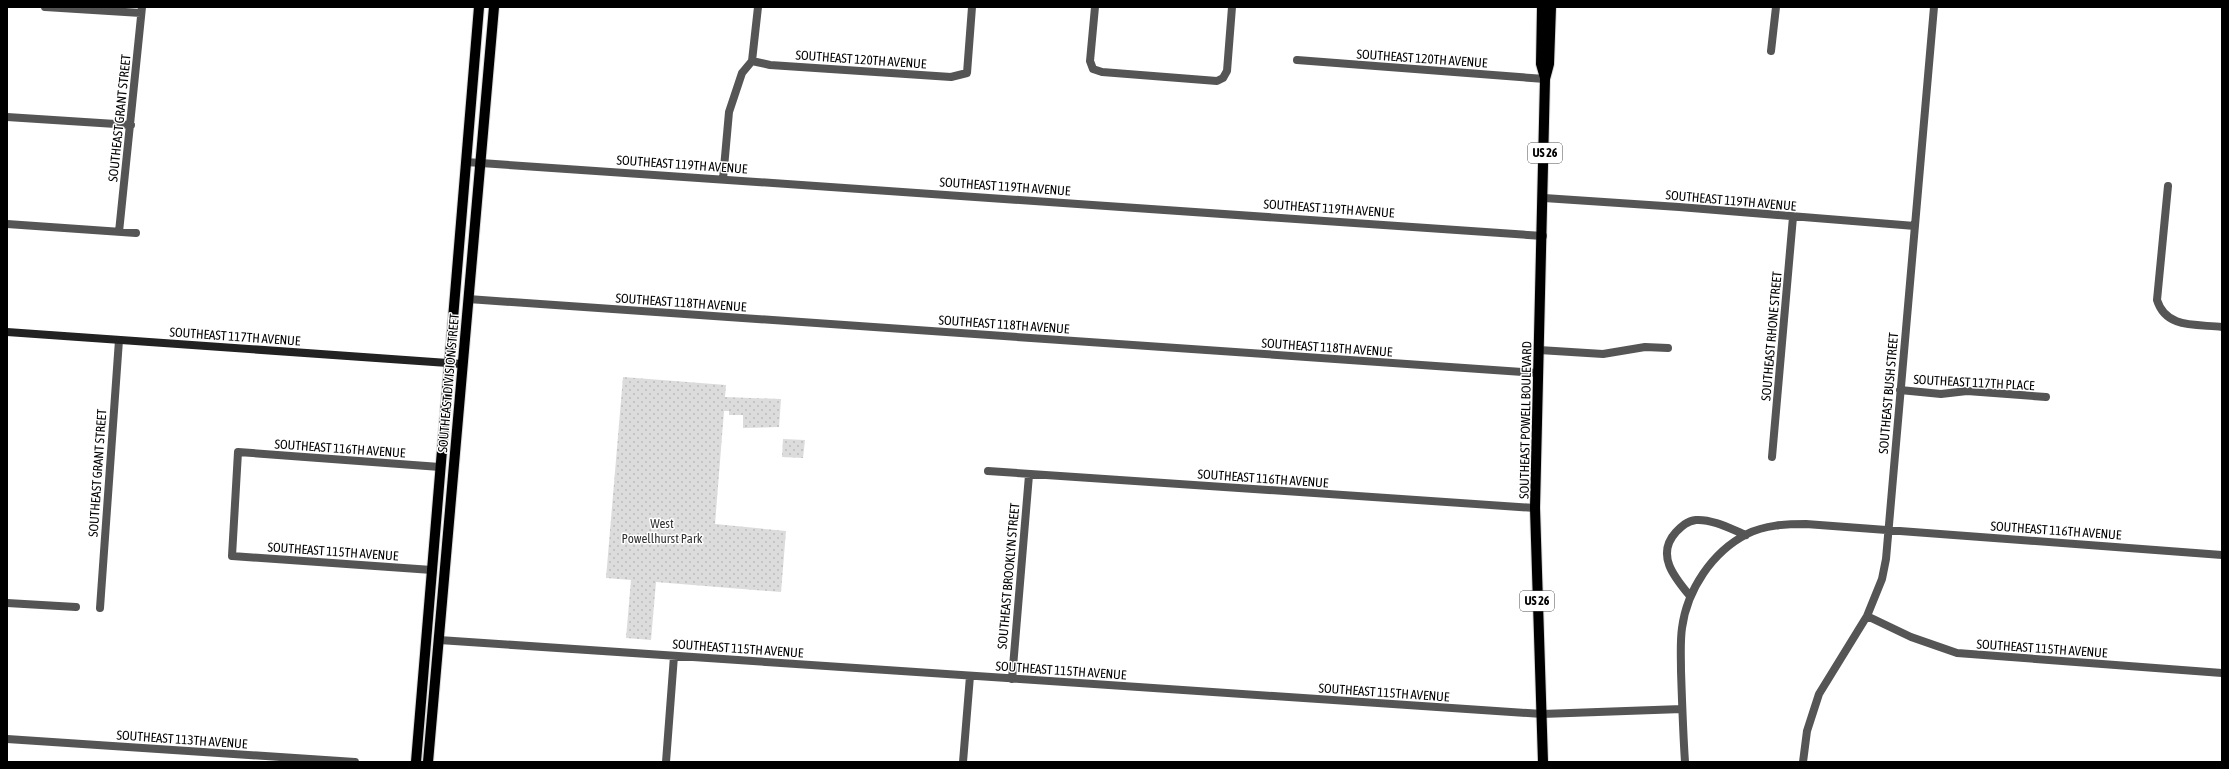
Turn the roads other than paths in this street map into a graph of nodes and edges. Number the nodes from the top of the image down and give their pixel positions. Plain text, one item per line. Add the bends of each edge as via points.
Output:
1 (45, 7) edge
2 (479, 7) edge
3 (494, 7) edge
4 (758, 7) edge
5 (972, 7) edge
6 (1095, 7) edge
7 (1232, 7) edge
8 (1542, 7) edge
9 (1551, 7) edge
10 (1776, 7) edge
11 (1934, 7) edge
12 (142, 10) edge
13 (1771, 51) dead end
14 (1297, 60) dead end
15 (752, 61) junction
16 (1545, 79) junction
17 (7, 117) edge
18 (131, 125) junction
19 (466, 162) junction
20 (480, 162) junction
21 (722, 179) junction
22 (2168, 186) dead end
23 (463, 196) junction
24 (1544, 198) junction
25 (1793, 217) junction
26 (7, 224) edge
27 (1915, 226) junction
28 (118, 232) junction
29 (136, 233) dead end
30 (1543, 236) junction
31 (472, 244) junction
32 (468, 299) junction
33 (2222, 327) edge
34 (7, 332) edge
35 (119, 340) junction
36 (1668, 348) dead end
37 (1539, 350) junction
38 (449, 363) junction
39 (462, 364) junction
40 (1538, 373) junction
41 (1900, 390) junction
42 (2046, 397) dead end
43 (1772, 457) dead end
44 (440, 467) junction
45 (988, 471) dead end
46 (1029, 475) junction
47 (1535, 508) junction
48 (1889, 531) junction
49 (1746, 534) junction
50 (2222, 555) edge
51 (232, 556) joint
52 (432, 570) junction
53 (1690, 596) junction
54 (7, 603) edge
55 (76, 607) dead end
56 (100, 608) dead end
57 (1867, 616) junction
58 (439, 640) junction
59 (674, 656) junction
60 (2222, 673) edge
61 (970, 676) junction
62 (1012, 679) junction
63 (1682, 709) junction
64 (1542, 714) junction
65 (7, 739) edge
66 (355, 762) edge
67 (416, 762) edge
68 (428, 762) edge
69 (666, 762) edge
70 (963, 762) edge
71 (1544, 762) edge
72 (1685, 762) edge
73 (1803, 762) edge

1 - 12 street
2 - 19 main road, SOUTHEAST DIVISION STREET
3 - 20 main road, SOUTHEAST DIVISION STREET
4 - 15 street
5 - 15 street, SOUTHEAST 120TH AVENUE via 967,73 951,77 770,65
6 - 7 street via 1090,61 1093,69 1102,72 1217,82 1227,71
8 - 16 main road, SOUTHEAST POWELL BOULEVARD / US 26 via 1541,64
9 - 16 main road, SOUTHEAST POWELL BOULEVARD / US 26 via 1549,64
10 - 13 street
11 - 27 street, SOUTHEAST BUSH STREET
12 - 18 street, SOUTHEAST GRANT STREET
14 - 16 street, SOUTHEAST 120TH AVENUE
15 - 21 street via 742,73 732,98
16 - 24 main road, SOUTHEAST POWELL BOULEVARD / US 26
17 - 18 street
18 - 28 street, SOUTHEAST GRANT STREET
19 - 20 street, SOUTHEAST 119TH AVENUE
19 - 23 main road, SOUTHEAST DIVISION STREET
20 - 21 street, SOUTHEAST 119TH AVENUE
20 - 31 main road, SOUTHEAST DIVISION STREET
21 - 30 street, SOUTHEAST 119TH AVENUE
22 - 33 street via 2157,300 2160,310 2168,318 2178,322
23 - 31 main road via 470,205
23 - 38 main road, SOUTHEAST DIVISION STREET
24 - 25 street, SOUTHEAST 119TH AVENUE via 1679,206
24 - 30 main road, SOUTHEAST POWELL BOULEVARD / US 26
25 - 27 street, SOUTHEAST 119TH AVENUE
25 - 43 street, SOUTHEAST RHONE STREET
26 - 28 street
27 - 41 street, SOUTHEAST BUSH STREET
28 - 29 street
30 - 37 main road, SOUTHEAST POWELL BOULEVARD / US 26
31 - 32 main road, SOUTHEAST DIVISION STREET
32 - 39 main road, SOUTHEAST DIVISION STREET
32 - 40 street, SOUTHEAST 118TH AVENUE
34 - 35 street, SOUTHEAST 117TH AVENUE
35 - 38 street, SOUTHEAST 117TH AVENUE
35 - 56 street, SOUTHEAST GRANT STREET
36 - 37 street via 1645,347 1603,354
37 - 40 main road, SOUTHEAST POWELL BOULEVARD / US 26
38 - 39 street, SOUTHEAST 117TH AVENUE
38 - 44 main road, SOUTHEAST DIVISION STREET
39 - 58 main road, SOUTHEAST DIVISION STREET
40 - 47 main road, SOUTHEAST POWELL BOULEVARD / US 26
41 - 42 street, SOUTHEAST 117TH PLACE via 1941,394 1967,391
41 - 48 street, SOUTHEAST BUSH STREET
44 - 51 street, SOUTHEAST 116TH AVENUE via 238,452
44 - 52 main road, SOUTHEAST DIVISION STREET
45 - 46 street, SOUTHEAST 116TH AVENUE
46 - 47 street, SOUTHEAST 116TH AVENUE
46 - 62 street, SOUTHEAST BROOKLYN STREET
47 - 64 main road, SOUTHEAST POWELL BOULEVARD / US 26
48 - 49 street, SOUTHEAST 116TH AVENUE via 1784,524
48 - 50 street, SOUTHEAST 116TH AVENUE
48 - 57 street, SOUTHEAST BUSH STREET via 1882,579
49 - 53 street via 1716,558
49 - 53 street via 1714,522 1698,520 1683,525 1672,536 1667,550 1669,568
51 - 52 street, SOUTHEAST 115TH AVENUE
52 - 67 main road, SOUTHEAST DIVISION STREET
53 - 63 street via 1681,637
54 - 55 street
57 - 60 street, SOUTHEAST 115TH AVENUE via 1911,637 1957,653
57 - 73 street, SOUTHEAST BUSH STREET via 1819,694 1807,730
58 - 59 street, SOUTHEAST 115TH AVENUE
58 - 68 main road, SOUTHEAST DIVISION STREET
59 - 61 street, SOUTHEAST 115TH AVENUE
59 - 69 street
61 - 62 street, SOUTHEAST 115TH AVENUE
61 - 70 street
62 - 64 street, SOUTHEAST 115TH AVENUE
63 - 64 street, SOUTHEAST 115TH AVENUE
63 - 72 street
64 - 71 main road, SOUTHEAST POWELL BOULEVARD / US 26
65 - 66 street, SOUTHEAST 113TH AVENUE

